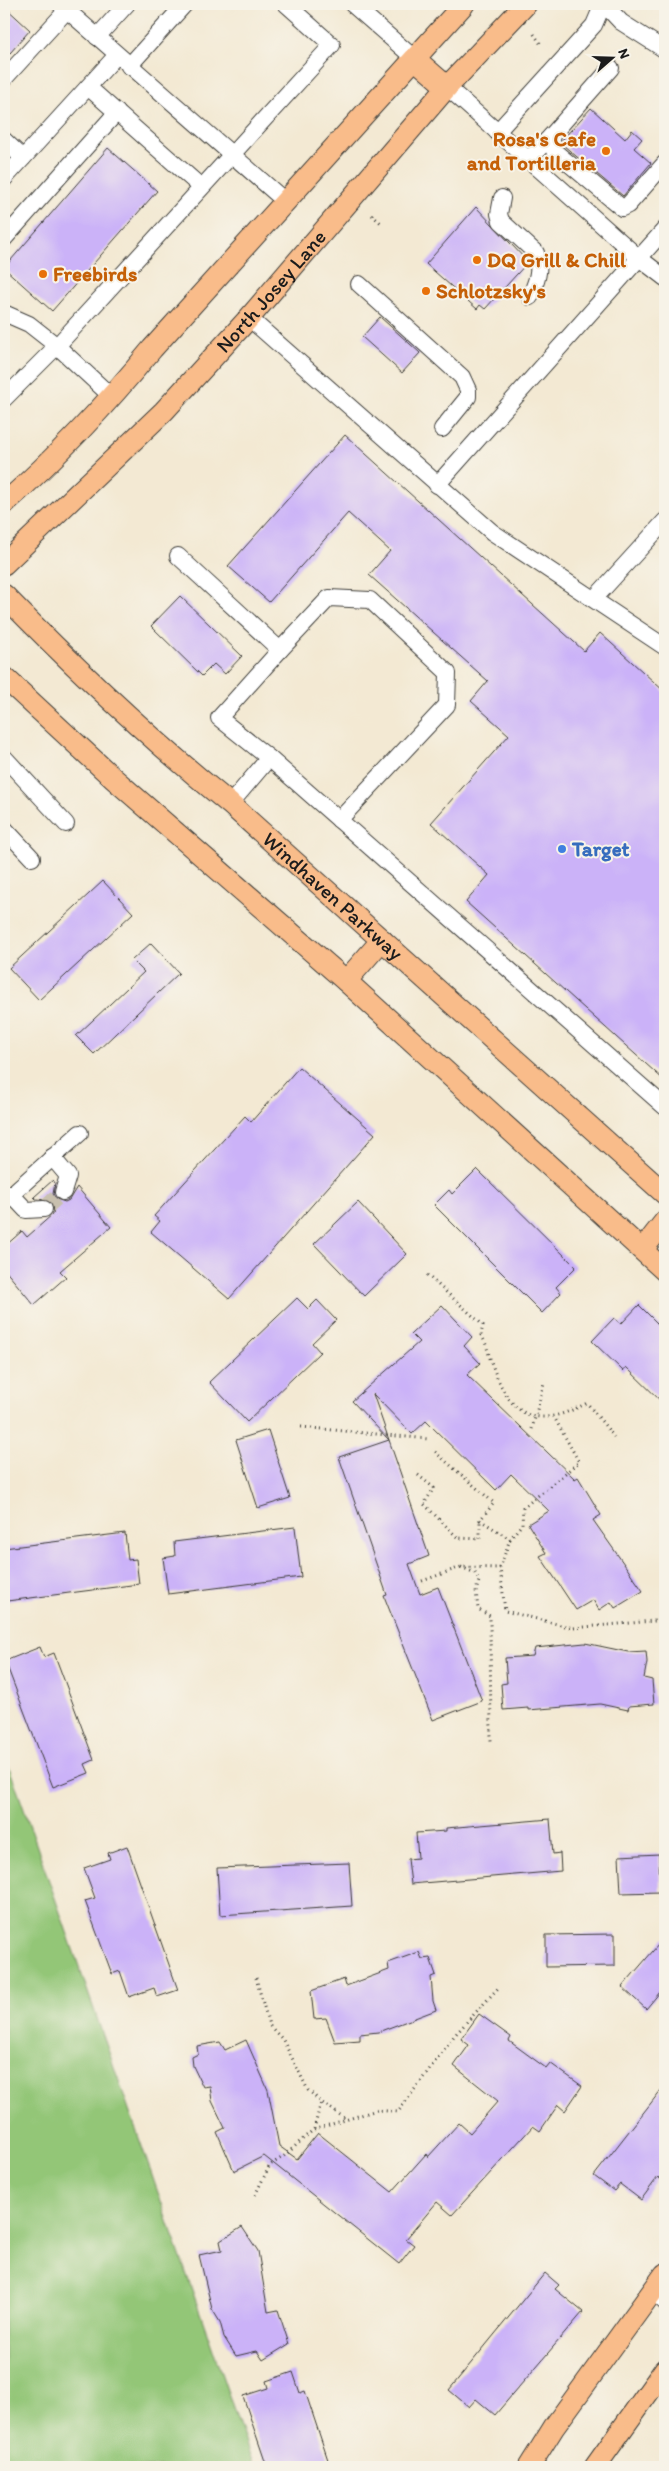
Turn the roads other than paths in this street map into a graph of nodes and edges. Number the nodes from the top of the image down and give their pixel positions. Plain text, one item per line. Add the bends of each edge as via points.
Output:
1 (127, 4) edge
2 (184, 4) edge
3 (286, 4) edge
4 (352, 4) edge
5 (464, 4) edge
6 (526, 4) edge
7 (604, 4) edge
8 (64, 7) edge
9 (97, 37) junction
10 (665, 50) edge
11 (117, 55) junction
12 (415, 59) junction
13 (129, 66) junction
14 (611, 68) dead end
15 (4, 79) edge
16 (88, 87) junction
17 (447, 88) junction
18 (117, 112) junction
19 (497, 132) junction
20 (551, 136) junction
21 (4, 140) edge
22 (231, 156) junction
23 (23, 158) junction
24 (528, 160) junction
25 (665, 163) edge
26 (4, 179) edge
27 (201, 187) junction
28 (502, 198) dead end
29 (286, 202) junction
30 (665, 229) edge
31 (4, 239) edge
32 (639, 258) junction
33 (665, 278) edge
34 (358, 284) dead end
35 (530, 297) dead end
36 (4, 313) edge
37 (250, 318) junction
38 (57, 346) junction
39 (112, 398) junction
40 (4, 399) edge
41 (442, 429) dead end
42 (437, 485) junction
43 (4, 504) edge
44 (665, 521) edge
45 (178, 556) dead end
46 (4, 564) edge
47 (4, 595) edge
48 (594, 599) junction
49 (665, 647) edge
50 (280, 650) junction
51 (4, 677) edge
52 (4, 757) edge
53 (269, 758) junction
54 (230, 804) junction
55 (339, 820) junction
56 (66, 824) dead end
57 (4, 828) edge
58 (32, 858) dead end
59 (382, 940) junction
60 (346, 981) junction
61 (665, 1107) edge
62 (80, 1133) dead end
63 (52, 1158) junction
64 (63, 1192) dead end
65 (665, 1194) edge
66 (7, 1198) edge
67 (44, 1210) dead end
68 (665, 1221) edge
69 (643, 1250) junction
70 (665, 1271) edge
71 (665, 2274) edge
72 (659, 2296) edge
73 (665, 2369) edge
74 (529, 2467) edge
75 (595, 2467) edge

1 - 9 lane
2 - 13 lane
3 - 22 lane via 332,45
4 - 12 lane
5 - 12 main road
6 - 17 main road, North Josey Lane
7 - 10 lane via 621,22
7 - 19 lane via 594,25
8 - 9 lane
8 - 15 lane
9 - 11 lane
11 - 13 lane
11 - 16 lane
12 - 17 main road
12 - 29 main road
13 - 22 lane
14 - 20 lane
16 - 18 lane
16 - 23 lane
17 - 19 lane
17 - 37 main road, North Josey Lane
18 - 27 lane
18 - 31 lane
19 - 24 lane
20 - 24 lane
20 - 25 lane via 554,151 622,208
21 - 23 lane
22 - 27 lane
22 - 29 lane
23 - 26 lane
24 - 32 lane
27 - 38 lane
28 - 35 lane via 501,221 539,260
29 - 39 main road via 152,349
30 - 32 lane
32 - 33 lane
32 - 42 lane
34 - 41 lane via 462,377 468,397
36 - 38 lane via 30,324
37 - 42 lane
37 - 46 main road, North Josey Lane via 164,411
38 - 39 lane
38 - 40 lane
39 - 43 main road via 53,460
42 - 48 lane via 492,532
44 - 48 lane
45 - 50 lane
47 - 54 main road, Windhaven Parkway via 83,676 168,754
48 - 49 lane
50 - 53 lane via 219,718
50 - 55 lane via 329,598 370,600 448,674 447,705
51 - 60 main road via 106,772
52 - 56 lane
53 - 54 lane
53 - 55 lane
54 - 59 main road, Windhaven Parkway
55 - 61 lane
57 - 58 lane
59 - 60 main road
59 - 65 main road, Windhaven Parkway
60 - 69 main road
62 - 63 lane
63 - 64 lane via 68,1176
63 - 66 lane
66 - 67 lane via 26,1210
68 - 69 main road
69 - 70 main road
71 - 72 main road
72 - 74 main road via 554,2427
73 - 75 main road

